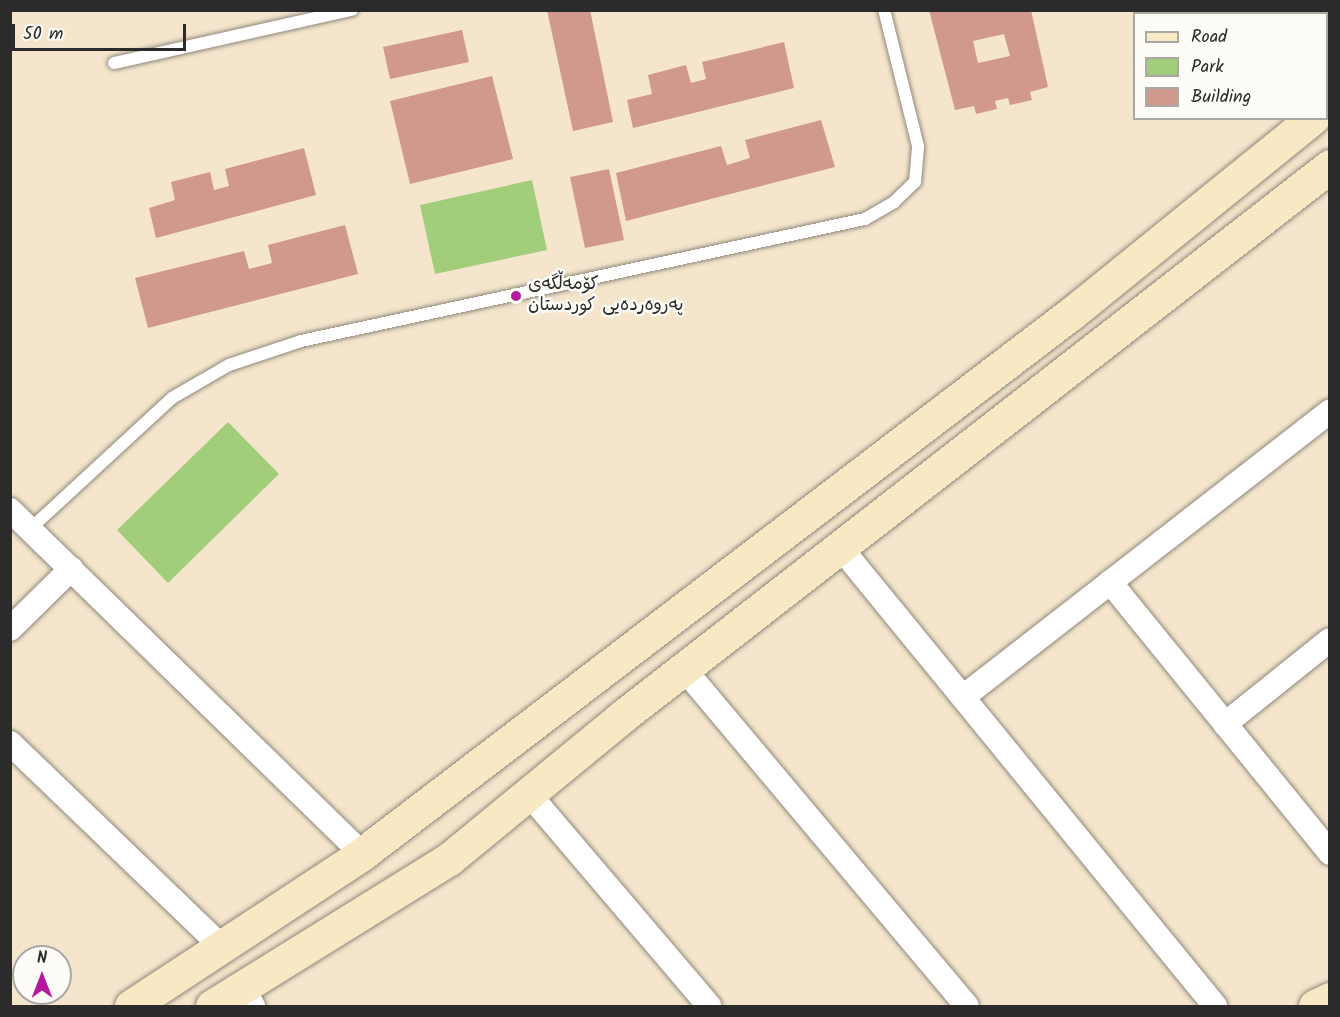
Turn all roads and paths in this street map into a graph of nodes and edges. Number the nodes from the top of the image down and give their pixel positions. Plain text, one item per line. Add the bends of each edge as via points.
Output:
1 (352, 10) edge
2 (884, 10) edge
3 (114, 63) dead end
4 (1311, 120) edge
5 (1315, 120) edge
6 (1329, 137) edge
7 (1329, 166) edge
8 (1329, 411) edge
9 (10, 510) edge
10 (30, 529) junction
11 (840, 547) junction
12 (71, 570) junction
13 (1110, 582) junction
14 (10, 629) edge
15 (1329, 640) edge
16 (684, 669) junction
17 (592, 680) junction
18 (963, 697) junction
19 (623, 716) junction
20 (1225, 724) junction
21 (10, 743) edge
22 (528, 793) junction
23 (1329, 853) edge
24 (362, 855) junction
25 (225, 950) junction
26 (248, 997) edge
27 (1329, 999) edge
28 (131, 1006) edge
29 (212, 1006) edge
30 (709, 1006) edge
31 (967, 1006) edge
32 (1215, 1006) edge
33 (1315, 1006) edge

1 - 3 lane
2 - 10 lane via 918,146 915,182 894,202 866,219 301,341 229,365 172,399
4 - 17 street via 1072,313
5 - 6 street
7 - 11 street
8 - 13 street
9 - 10 street
10 - 12 street
11 - 16 street
11 - 18 street
12 - 14 street
12 - 24 street
13 - 18 street
13 - 20 street
15 - 20 street
16 - 19 street
16 - 31 street
17 - 19 street
17 - 24 street
18 - 32 street
19 - 22 street
20 - 23 street
21 - 25 street
22 - 26 street via 449,859
22 - 30 street
24 - 25 street
25 - 28 street
26 - 29 street
27 - 33 street

